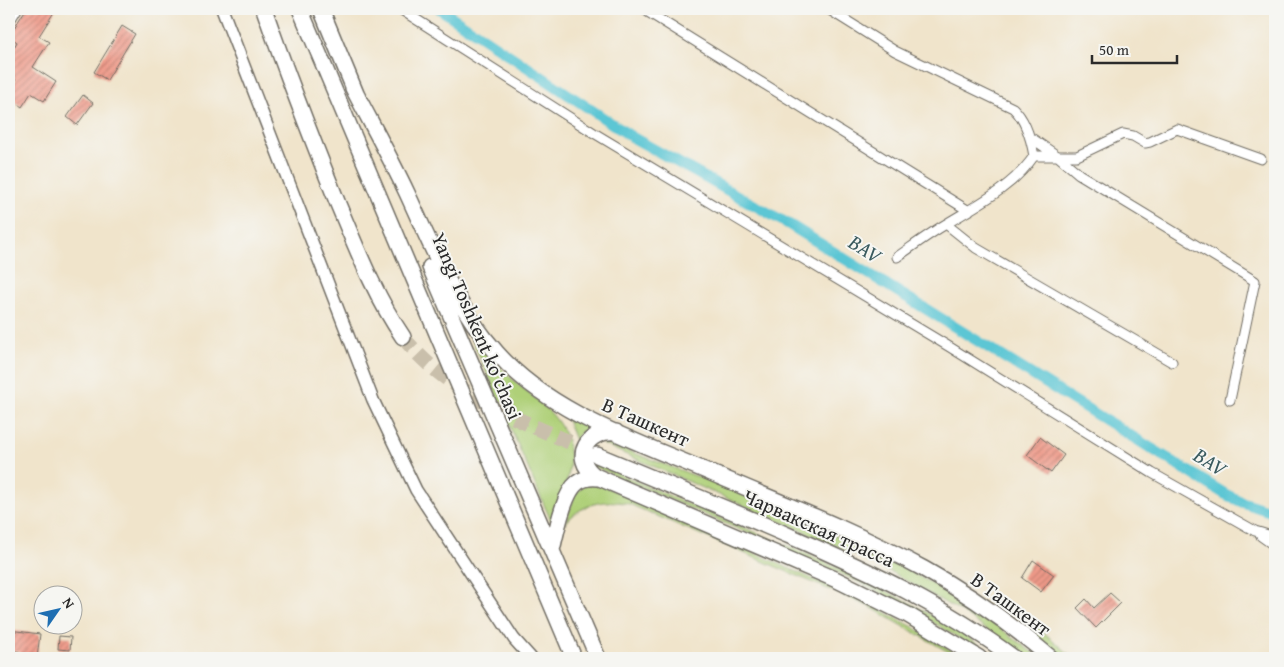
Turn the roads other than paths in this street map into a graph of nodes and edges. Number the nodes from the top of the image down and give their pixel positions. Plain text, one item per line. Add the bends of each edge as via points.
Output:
1 (17, 9) edge
2 (222, 9) edge
3 (264, 9) edge
4 (300, 9) edge
5 (321, 9) edge
6 (400, 9) edge
7 (643, 9) edge
8 (828, 9) edge
9 (9, 22) edge
10 (353, 88) junction
11 (1030, 137) junction
12 (1034, 156) junction
13 (1059, 157) junction
14 (1262, 159) dead end
15 (969, 211) junction
16 (946, 224) junction
17 (897, 257) dead end
18 (403, 337) tunnel mouth
19 (1172, 362) dead end
20 (1230, 400) dead end
21 (617, 433) junction
22 (597, 455) tunnel mouth
23 (599, 478) junction
24 (1255, 531) junction
25 (1275, 537) edge
26 (1275, 546) edge
27 (552, 550) junction
28 (531, 658) edge
29 (574, 658) edge
30 (598, 658) edge
31 (979, 658) edge
32 (1014, 658) edge
33 (1051, 658) edge

1 - 9 street
2 - 28 street via 394,446 416,490 514,639
3 - 18 highway via 355,245 378,295
4 - 29 highway, Yangi Toshkent ko‘chasi
5 - 10 highway, Yangi Toshkent ko‘chasi
6 - 24 street via 602,138 1152,473
7 - 15 street
8 - 11 street via 895,51 1014,108
10 - 21 highway, В Ташкент via 449,284 470,319 511,367 538,390
10 - 27 highway, Yangi Toshkent ko‘chasi
11 - 12 street
11 - 13 street
12 - 13 street
12 - 15 street via 1018,177
13 - 14 street via 1077,156 1123,134 1145,143 1177,129
13 - 20 street via 1086,178 1255,281
15 - 16 street
16 - 17 street
16 - 19 street via 976,248
21 - 23 highway via 599,434 585,445 586,464
21 - 33 highway, В Ташкент via 908,561 981,605
22 - 32 highway, Чарвакская трасса via 892,582 948,612
23 - 27 highway via 586,478 573,487 558,522
23 - 31 highway via 844,583 908,615
24 - 25 street
24 - 26 street
27 - 30 highway, Yangi Toshkent ko‘chasi

